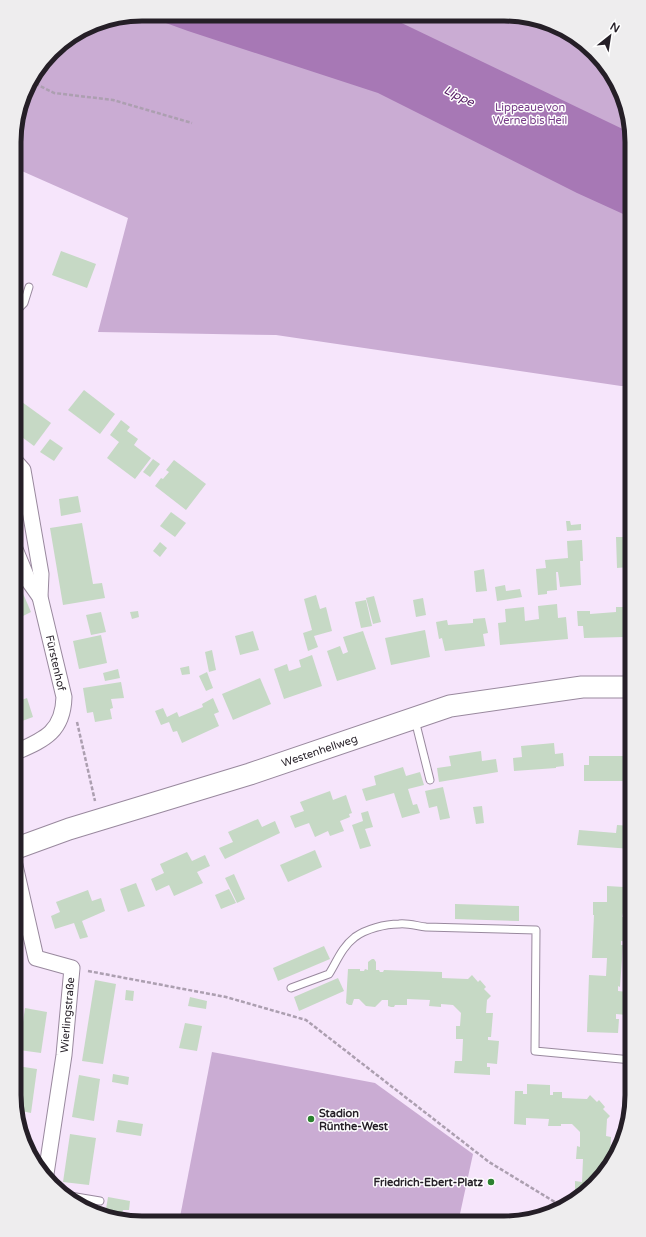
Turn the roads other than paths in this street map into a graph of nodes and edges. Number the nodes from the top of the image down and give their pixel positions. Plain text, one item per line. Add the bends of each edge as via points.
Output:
1 (29, 287) dead end
2 (21, 306) edge
3 (21, 468) edge
4 (21, 563) edge
5 (40, 596) junction
6 (625, 686) edge
7 (415, 718) junction
8 (21, 750) edge
9 (430, 780) dead end
10 (21, 846) edge
11 (21, 892) edge
12 (291, 988) dead end
13 (625, 1059) edge
14 (47, 1169) edge
15 (77, 1197) edge
16 (100, 1201) dead end

1 - 2 lane
3 - 5 street, Fürstenhof via 41,574
4 - 5 street, Fürstenhof via 28,580
5 - 8 street, Fürstenhof via 64,697 63,707 59,722 52,732
6 - 7 main road, Westenhellweg via 582,688 450,706
7 - 9 lane
7 - 10 main road, Westenhellweg via 250,774 69,829
11 - 14 street, Wierlingstraße via 36,958 72,968 64,1055
12 - 13 lane via 329,974 346,945 356,936 386,926 399,924 536,930 535,1051
15 - 16 lane

